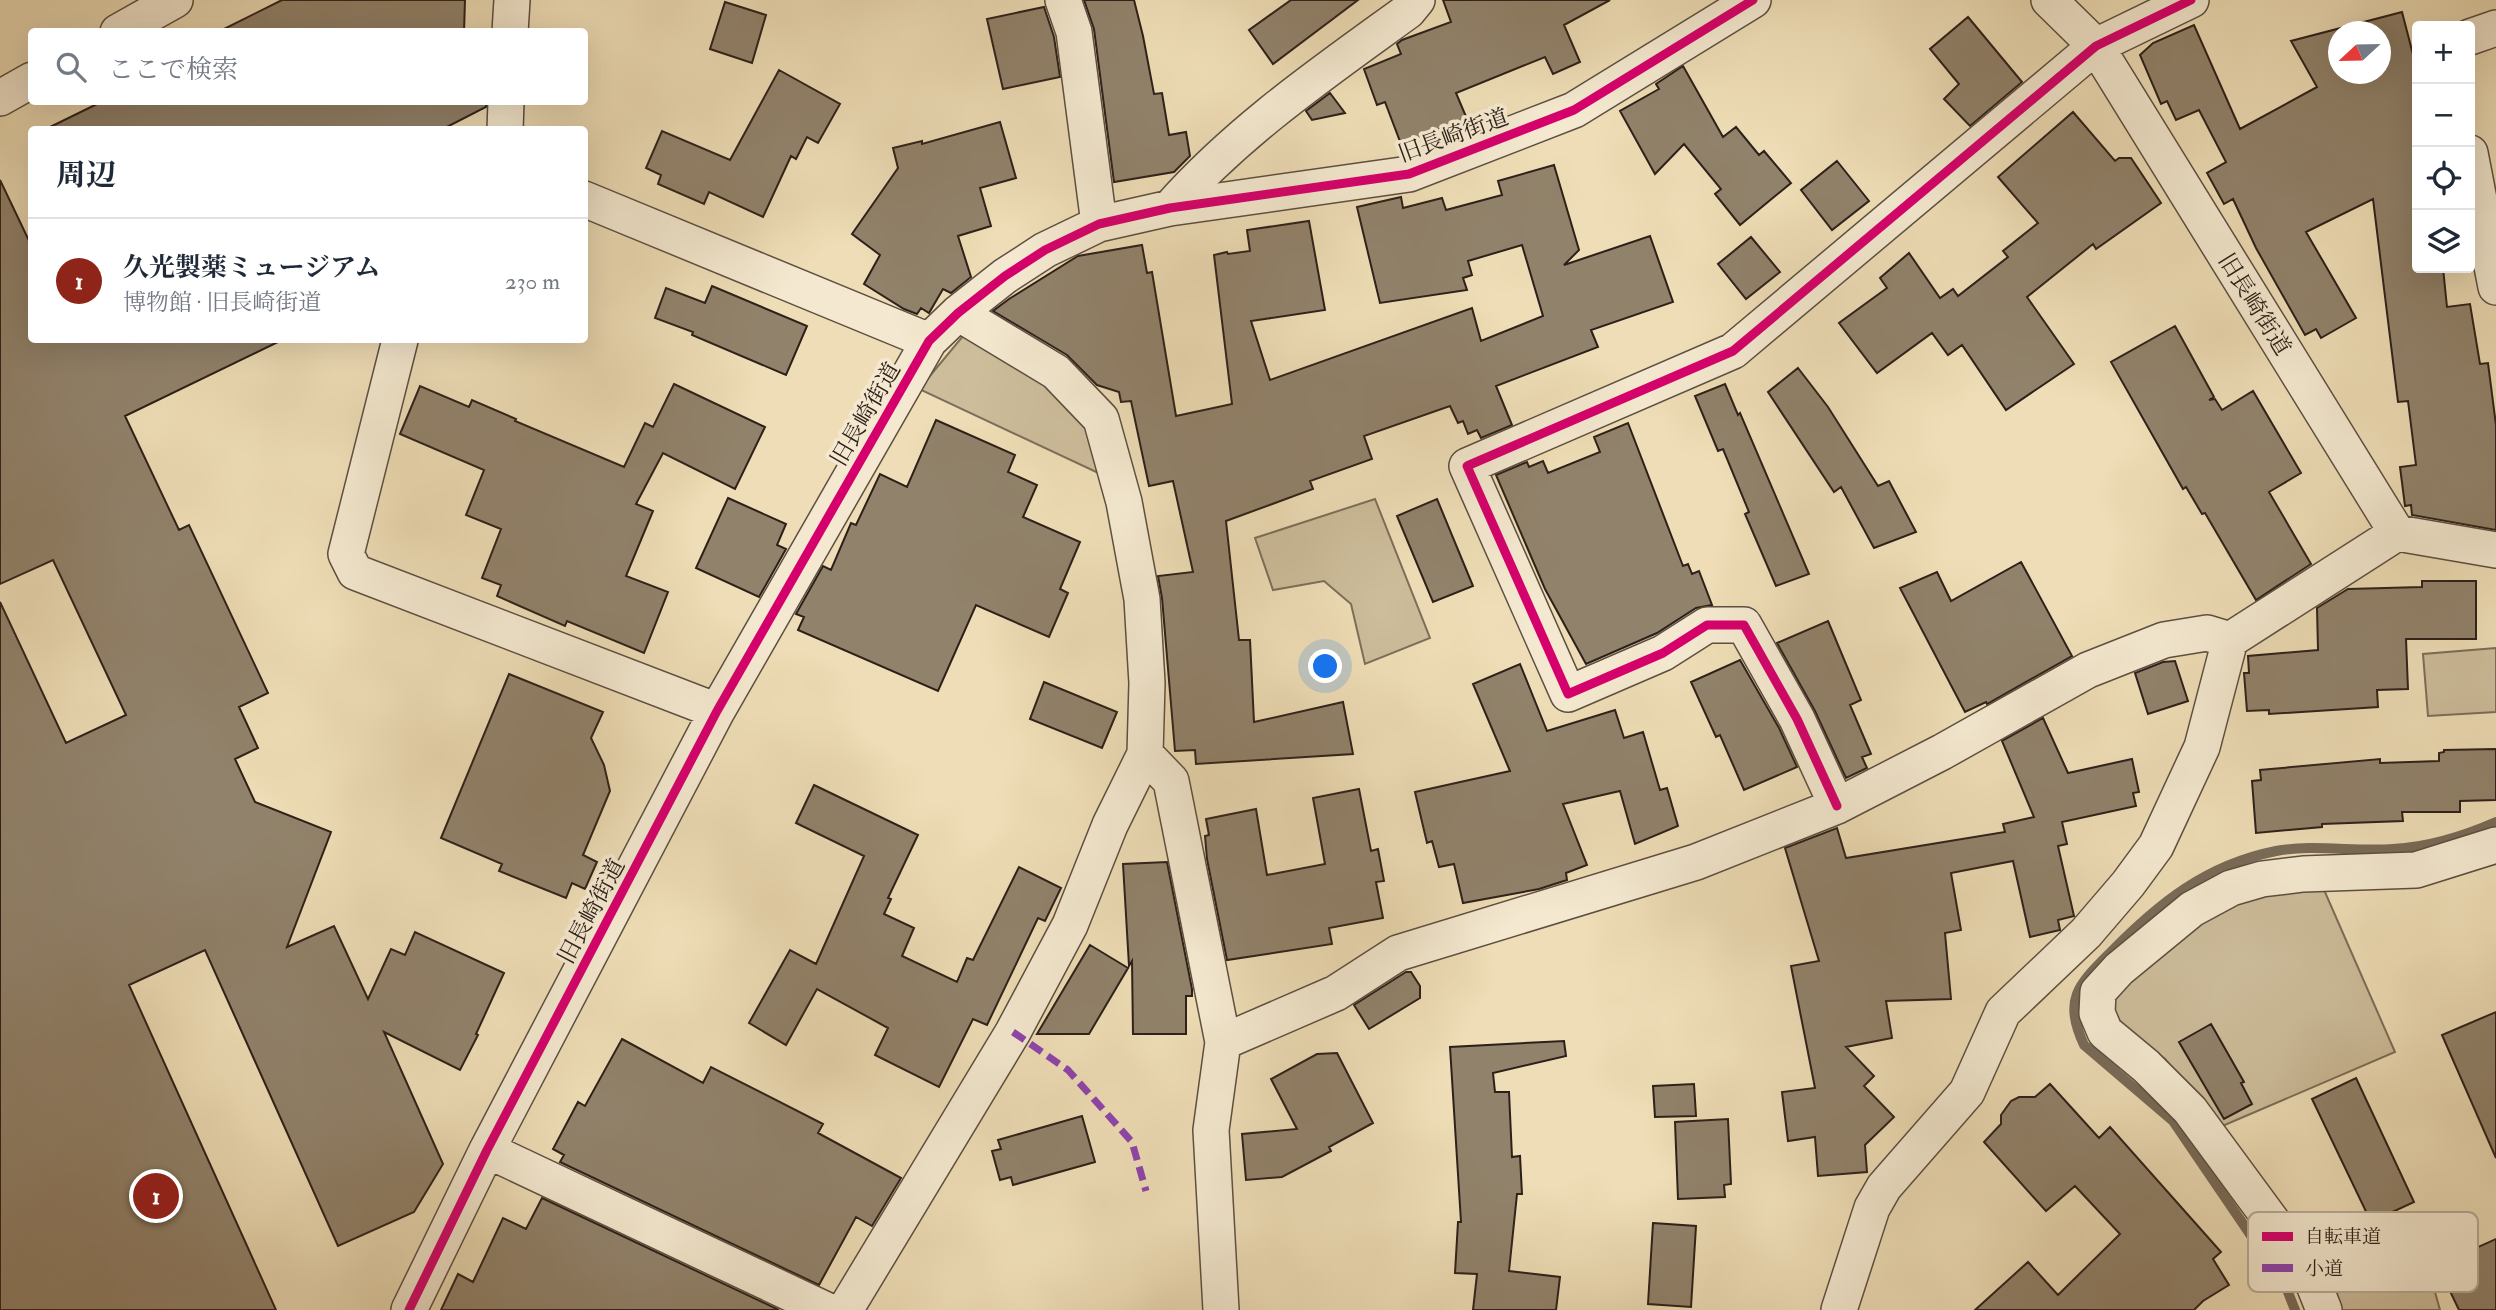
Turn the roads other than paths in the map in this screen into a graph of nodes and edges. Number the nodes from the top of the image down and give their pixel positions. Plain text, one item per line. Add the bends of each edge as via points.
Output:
1 (175, 0) edge
2 (512, 0) edge
3 (1063, 0) edge
4 (1417, 0) edge
5 (1754, 0) edge
6 (2049, 0) edge
7 (2191, 0) edge
8 (125, 28) edge
9 (510, 28) edge
10 (2496, 28) edge
11 (2475, 35) edge
12 (2096, 47) junction
13 (28, 82) edge
14 (0, 98) edge
15 (506, 105) edge
16 (505, 126) edge
17 (2475, 179) edge
18 (588, 201) edge
19 (1170, 208) junction
20 (1099, 224) junction
21 (2496, 287) edge
22 (958, 313) junction
23 (929, 341) junction
24 (399, 343) edge
25 (2397, 533) junction
26 (2496, 550) edge
27 (2230, 640) junction
28 (717, 711) junction
29 (1145, 754) junction
30 (1838, 806) junction
31 (2496, 845) edge
32 (2086, 933) junction
33 (2119, 969) junction
34 (1223, 1042) junction
35 (487, 1150) junction
36 (2265, 1212) edge
37 (2317, 1292) edge
38 (410, 1310) edge
39 (826, 1310) edge
40 (845, 1310) edge
41 (1220, 1310) edge
42 (1839, 1310) edge
43 (2323, 1310) edge

1 - 8 street
2 - 9 street
3 - 20 street via 1074,32
4 - 19 street via 1258,121
5 - 19 street, 旧長崎街道 via 1574,110 1409,174
6 - 12 street, 旧長崎街道
7 - 12 street
10 - 11 street
12 - 25 street, 旧長崎街道
12 - 30 street via 1733,351 1467,466 1568,694 1662,653 1707,625 1744,625 1797,719
13 - 14 street
15 - 16 street
17 - 21 street
18 - 23 street
19 - 20 street, 旧長崎街道
20 - 22 street, 旧長崎街道 via 1045,250
22 - 23 street, 旧長崎街道
22 - 29 street via 1056,372 1101,419 1124,502 1142,599
23 - 28 street, 旧長崎街道
24 - 28 street via 346,554 355,572
25 - 26 street
25 - 27 street
27 - 30 street via 2207,632 2164,639 2101,665
27 - 32 street via 2202,747 2156,846
28 - 35 street, 旧長崎街道
29 - 34 street via 1171,781
29 - 40 street via 1110,825 1070,925 1013,1032
30 - 34 street via 1696,862 1398,953 1336,993
31 - 33 street via 2416,870 2303,874 2231,888 2192,909
32 - 33 street
32 - 42 street via 2003,1012 1967,1092 1884,1187 1872,1208
33 - 36 street via 2098,992 2097,1013 2105,1032 2190,1110
34 - 41 street via 1211,1130
35 - 38 street, 旧長崎街道
35 - 39 street
37 - 43 street

